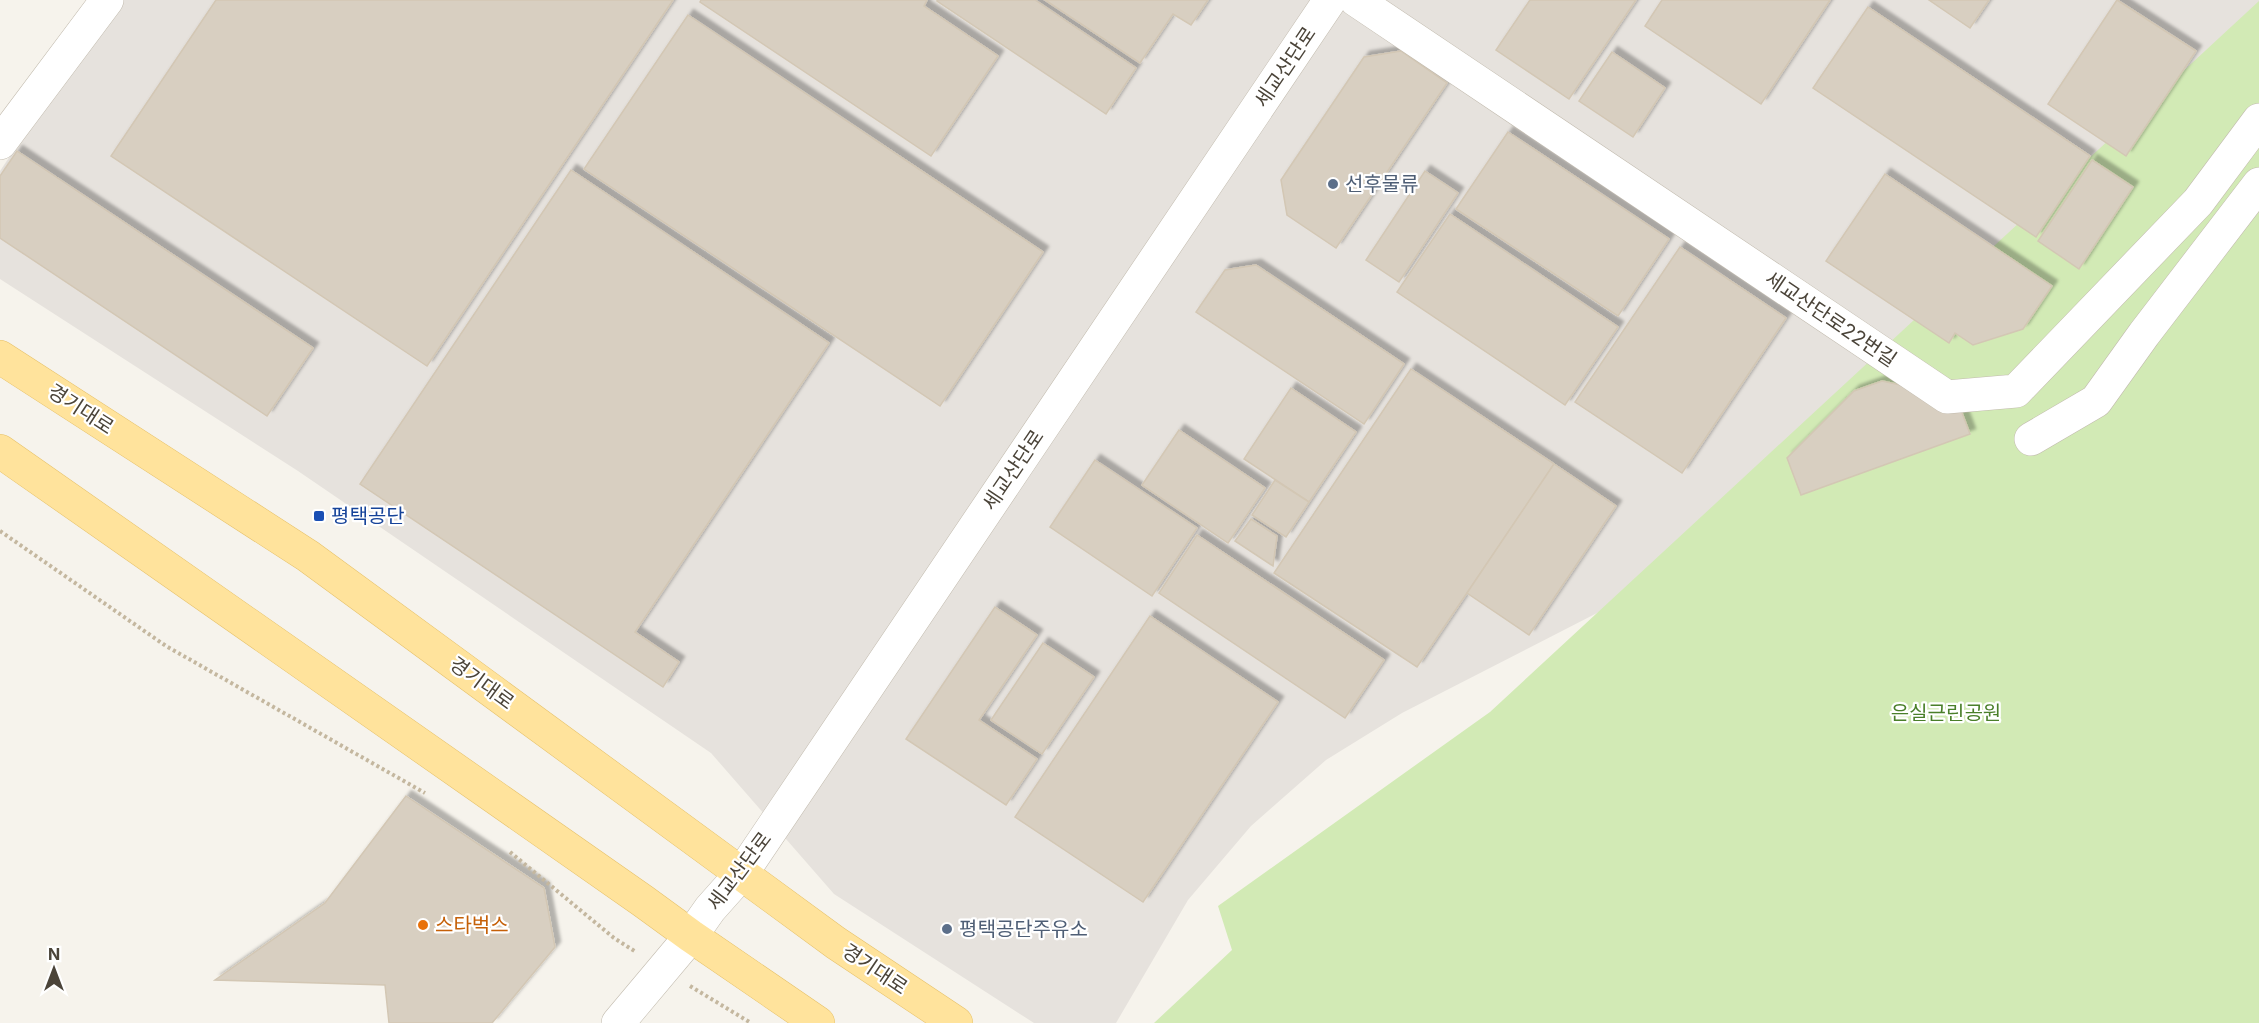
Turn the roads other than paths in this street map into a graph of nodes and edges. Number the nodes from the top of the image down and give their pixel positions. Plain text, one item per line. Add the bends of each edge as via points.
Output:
1 (107, 0) edge
2 (1330, 0) edge
3 (1356, 0) edge
4 (2259, 120) edge
5 (0, 143) edge
6 (2259, 184) edge
7 (0, 357) edge
8 (2031, 439) dead end
9 (0, 451) edge
10 (742, 873) junction
11 (691, 936) junction
12 (618, 1023) edge
13 (818, 1023) edge
14 (956, 1023) edge

1 - 5 street
2 - 10 street, 세교산단로
3 - 4 street, 세교산단로22번길 via 1947,397 2016,391 2198,202
6 - 8 street via 2096,401
7 - 10 main road, 경기대로 via 308,556
9 - 11 main road
10 - 11 street, 세교산단로
10 - 14 main road, 경기대로 via 836,943
11 - 12 street, 세교산단로
11 - 13 main road

